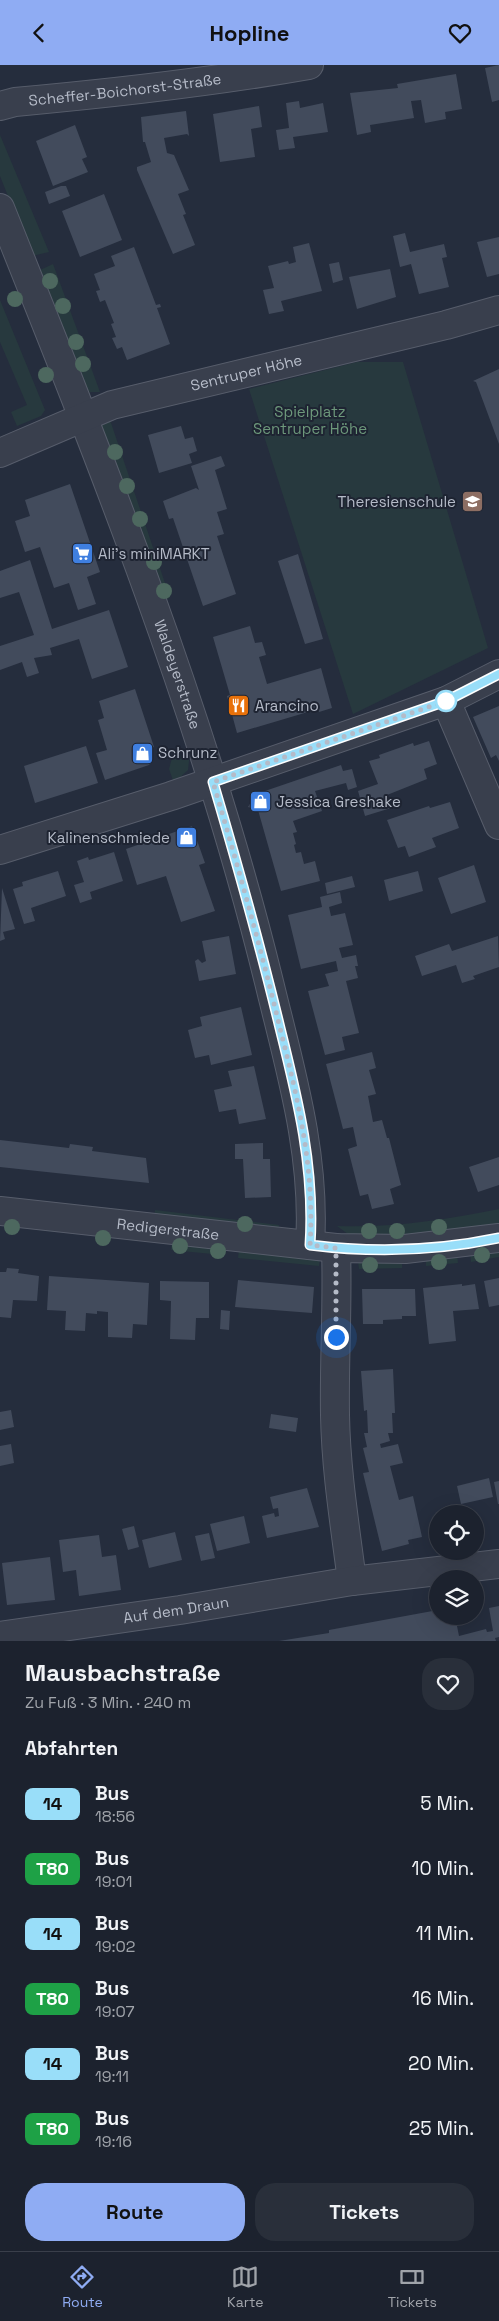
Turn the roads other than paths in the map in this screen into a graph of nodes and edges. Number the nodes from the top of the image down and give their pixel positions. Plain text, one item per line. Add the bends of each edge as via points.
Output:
1 (309, 65) edge
2 (0, 106) edge
3 (0, 207) edge
4 (499, 311) edge
5 (82, 417) junction
6 (0, 453) edge
7 (499, 674) edge
8 (446, 701) junction
9 (213, 782) junction
10 (499, 825) edge
11 (0, 850) edge
12 (0, 1211) edge
13 (499, 1238) edge
14 (323, 1246) junction
15 (499, 1564) edge
16 (352, 1581) junction
17 (0, 1636) edge

1 - 2 street, Scheffer-Boichorst-Straße via 221,80 15,101
3 - 5 street, Waldeyerstraße
4 - 5 street, Sentruper Höhe via 112,405
5 - 6 street, Sentruper Höhe
5 - 9 street, Waldeyerstraße via 157,618
7 - 8 street
8 - 9 street
8 - 10 street
9 - 11 street
9 - 14 street, Waldeyerstraße via 250,907 302,1115 312,1204
12 - 14 street, Redigerstraße
13 - 14 street, Redigerstraße via 405,1249
14 - 16 street via 338,1472
15 - 16 street, Auf dem Draun
16 - 17 street, Auf dem Draun

